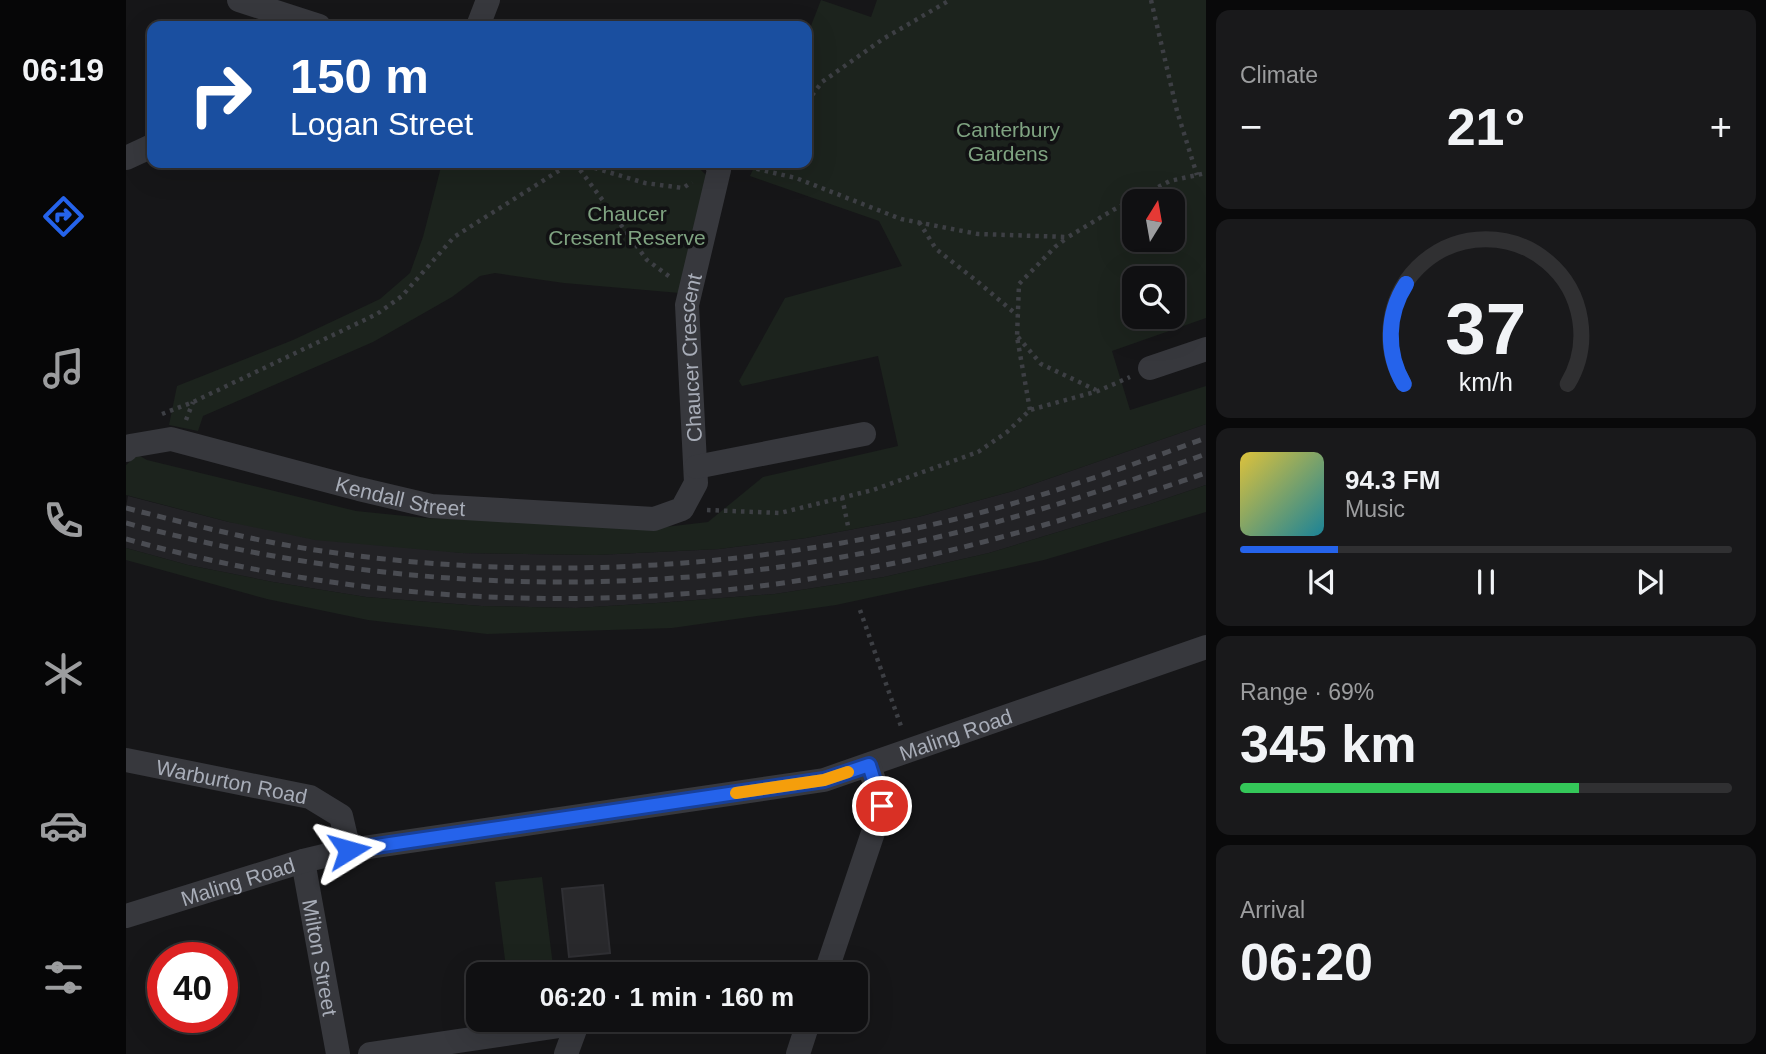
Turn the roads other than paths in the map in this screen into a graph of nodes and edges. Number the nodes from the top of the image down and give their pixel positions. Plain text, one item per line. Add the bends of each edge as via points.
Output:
1 (239, 0) edge
2 (488, 0) edge
3 (304, 21) edge
4 (480, 21) edge
5 (147, 148) edge
6 (126, 158) edge
7 (718, 168) edge
8 (1206, 349) edge
9 (1150, 368) road end
10 (864, 434) dead end
11 (126, 450) edge
12 (696, 467) junction
13 (682, 509) joint
14 (1206, 647) edge
15 (126, 760) edge
16 (869, 765) junction
17 (349, 850) junction
18 (303, 861) junction
19 (126, 916) edge
20 (829, 962) edge
21 (520, 1032) edge
22 (581, 1032) edge
23 (805, 1032) edge
24 (338, 1054) edge
25 (370, 1054) edge
26 (566, 1054) edge
27 (798, 1054) edge

1 - 3 street
2 - 4 street
5 - 6 street
7 - 12 street, Chaucer Crescent via 687,305
8 - 9 street
10 - 12 street
11 - 13 street, Kendall Street via 171,439 431,506 654,519
12 - 13 street, Chaucer Crescent via 696,483
14 - 16 street, Maling Road
15 - 17 street, Warburton Road via 310,797 341,816
16 - 17 street, Maling Road via 824,780
16 - 20 street via 882,806
17 - 18 street, Maling Road
18 - 19 street, Maling Road
18 - 24 street, Milton Street
21 - 25 street
22 - 26 street
23 - 27 street

